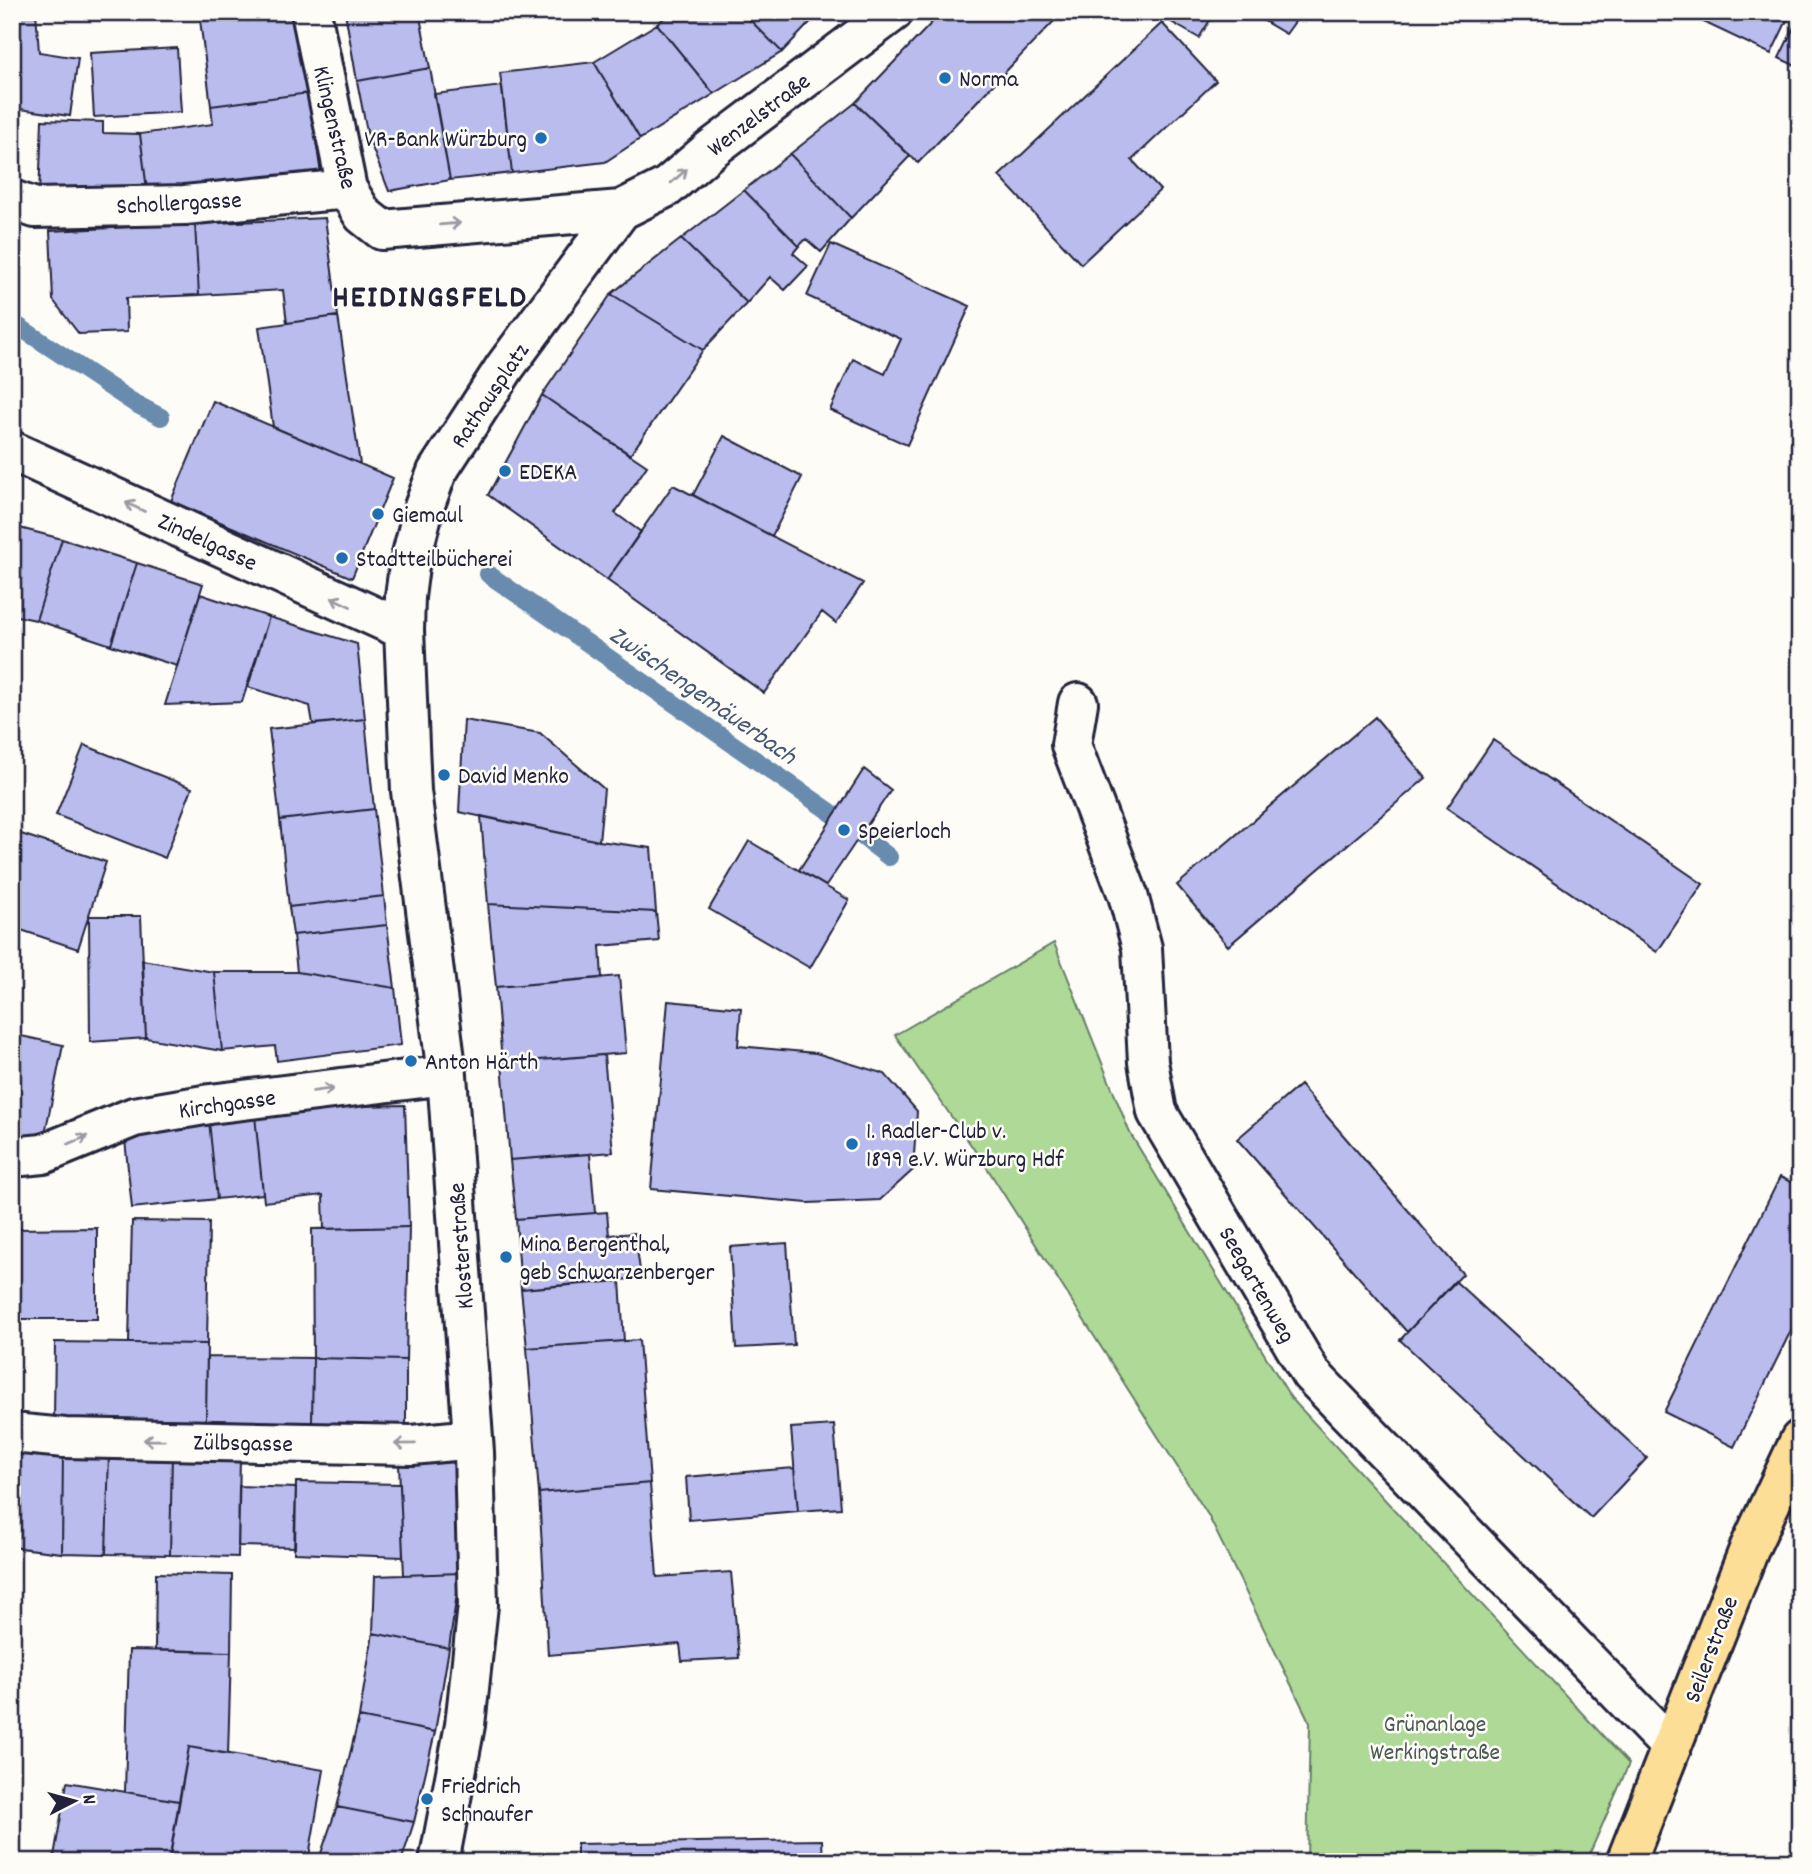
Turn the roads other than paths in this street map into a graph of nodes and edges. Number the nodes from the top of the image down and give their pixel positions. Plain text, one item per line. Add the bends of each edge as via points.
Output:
1 (311, 12) edge
2 (892, 12) edge
3 (347, 189) junction
4 (12, 200) edge
5 (621, 210) junction
6 (12, 451) edge
7 (404, 630) junction
8 (1078, 702) dead end
9 (447, 1075) junction
10 (12, 1157) edge
11 (12, 1433) edge
12 (473, 1439) junction
13 (1800, 1440) edge
14 (1671, 1747) junction
15 (439, 1862) edge
16 (1626, 1862) edge

1 - 3 street, Klingenstraße
5 -> 2 street, Wenzelstraße via 667,187
3 - 4 street, Schollergasse via 185,205 35,208
3 -> 5 street, Klingenstraße via 363,215 382,230
5 - 7 street, Rathausplatz via 506,367 437,472 409,566
7 -> 6 street, Zindelgasse
7 - 9 street, Klosterstraße via 411,791
8 - 14 street, Seegartenweg via 1071,745 1128,895 1142,948 1148,1062 1157,1112 1311,1374
10 -> 9 street, Kirchgasse via 43,1154 134,1117
9 - 12 street, Klosterstraße
12 -> 11 street, Zülbsgasse via 412,1445
12 - 15 street, Klosterstraße via 478,1605 465,1725
13 - 14 main road, Seilerstraße via 1750,1547
14 - 16 main road, Seilerstraße

